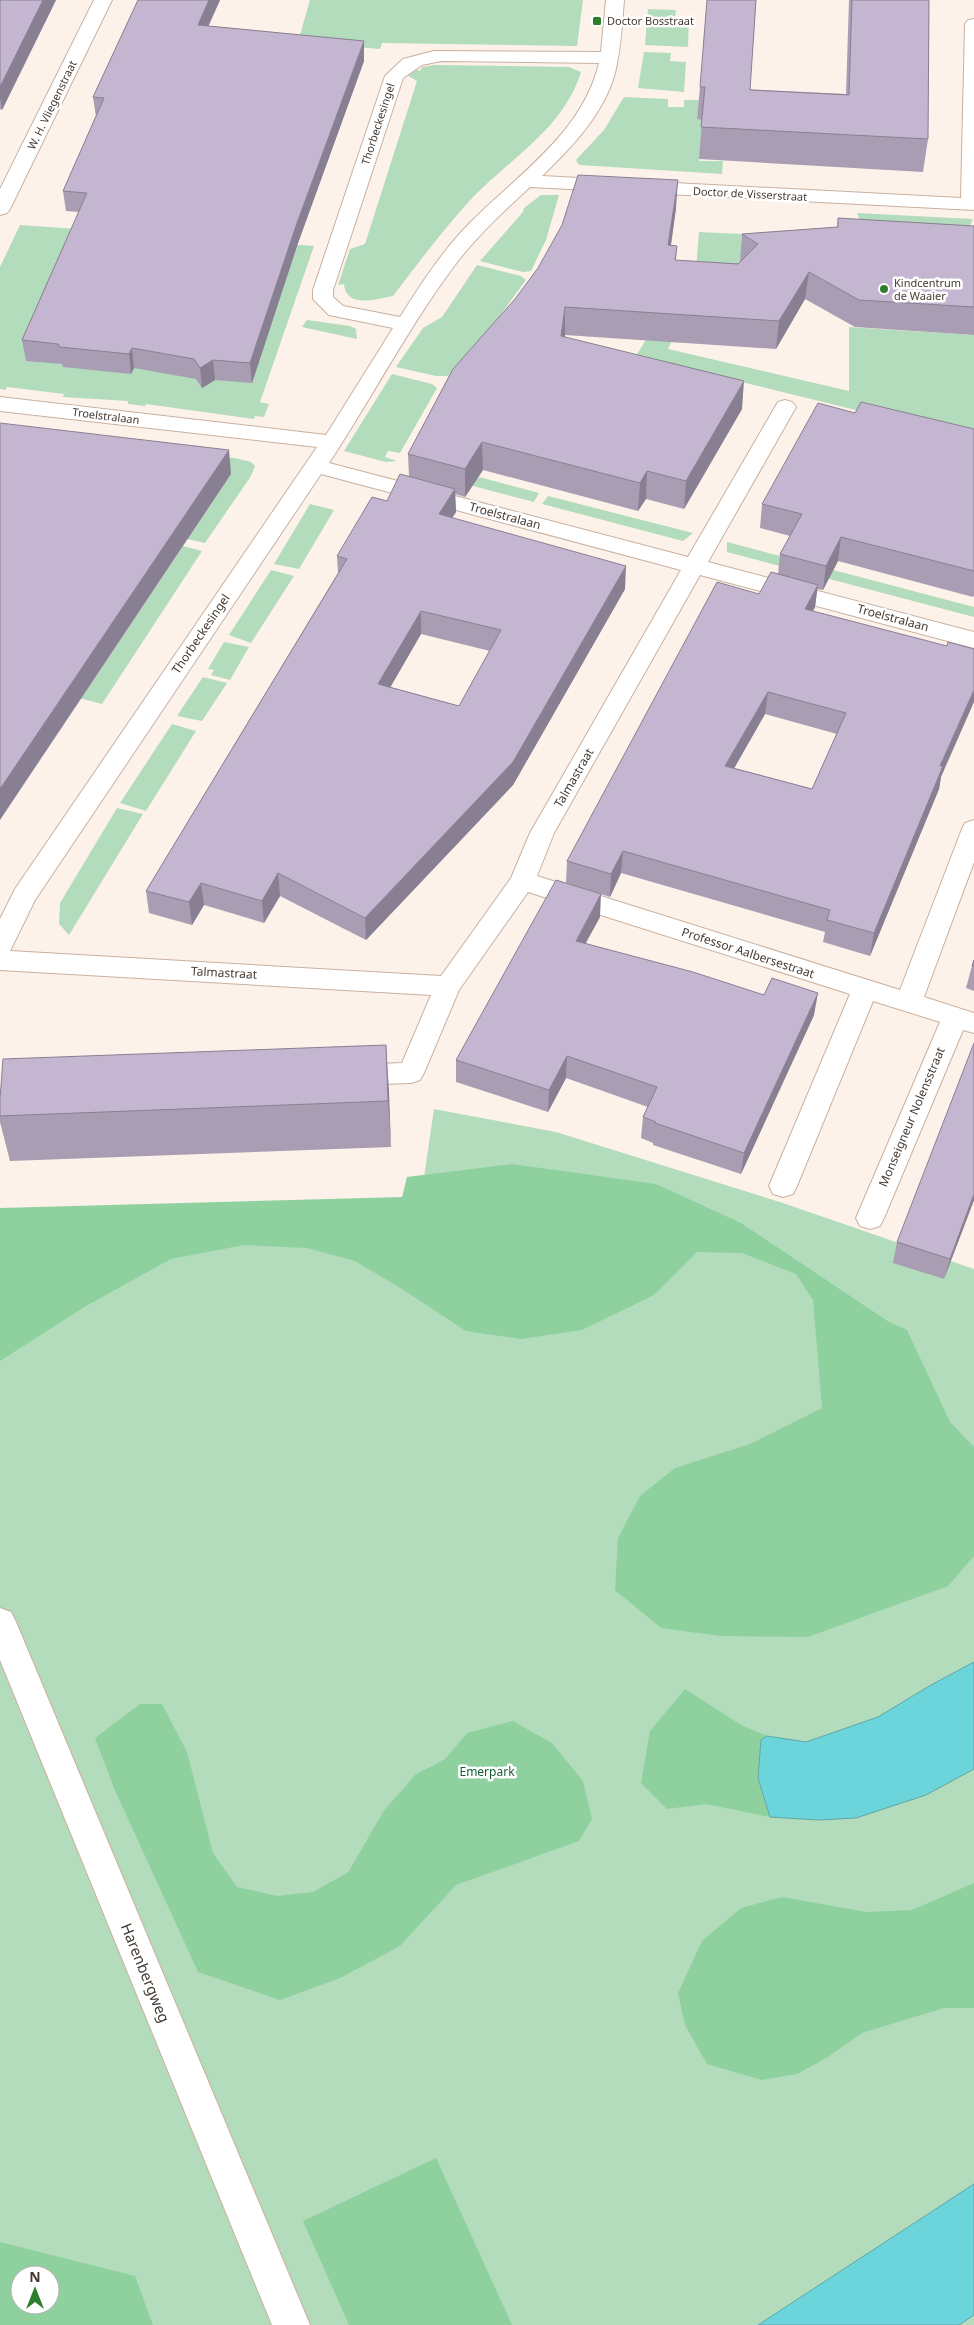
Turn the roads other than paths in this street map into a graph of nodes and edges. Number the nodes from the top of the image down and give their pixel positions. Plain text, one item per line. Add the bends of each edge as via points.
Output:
1 (103, 0) edge
2 (615, 0) edge
3 (974, 24) edge
4 (608, 58) junction
5 (526, 181) junction
6 (973, 204) edge
7 (0, 209) edge
8 (405, 324) junction
9 (0, 404) edge
10 (786, 407) dead end
11 (330, 442) junction
12 (315, 466) junction
13 (696, 566) junction
14 (974, 640) edge
15 (974, 828) edge
16 (522, 881) junction
17 (0, 946) edge
18 (0, 960) edge
19 (448, 986) junction
20 (865, 990) junction
21 (909, 1002) junction
22 (964, 1020) edge
23 (329, 1076) edge
24 (784, 1186) dead end
25 (870, 1218) dead end
26 (0, 1622) edge
27 (291, 2325) edge

1 - 7 street, W. H. Vliegenstraat
2 - 4 street, Thorbeckesingel
3 - 6 street
4 - 5 street, Thorbeckesingel via 605,78 588,110 564,143
4 - 8 street, Thorbeckesingel via 417,58 394,76 323,290 323,299 336,310
5 - 6 street, Doctor de Visserstraat
5 - 8 street, Thorbeckesingel via 481,222 452,255
8 - 11 street, Thorbeckesingel
9 - 11 street, Troelstralaan
10 - 13 street
11 - 12 street, Thorbeckesingel
12 - 13 street, Troelstralaan
12 - 17 street, Thorbeckesingel via 24,896
13 - 14 street, Troelstralaan
13 - 16 street, Talmastraat via 542,833
15 - 21 street
16 - 19 street, Talmastraat
16 - 20 street, Professor Aalbersestraat
18 - 19 street, Talmastraat
19 - 23 street, Talmastraat via 411,1073
20 - 21 street, Professor Aalbersestraat
20 - 24 street
21 - 22 street, Professor Aalbersestraat
22 - 25 street, Monseigneur Nolensstraat
26 - 27 street, Harenbergweg

